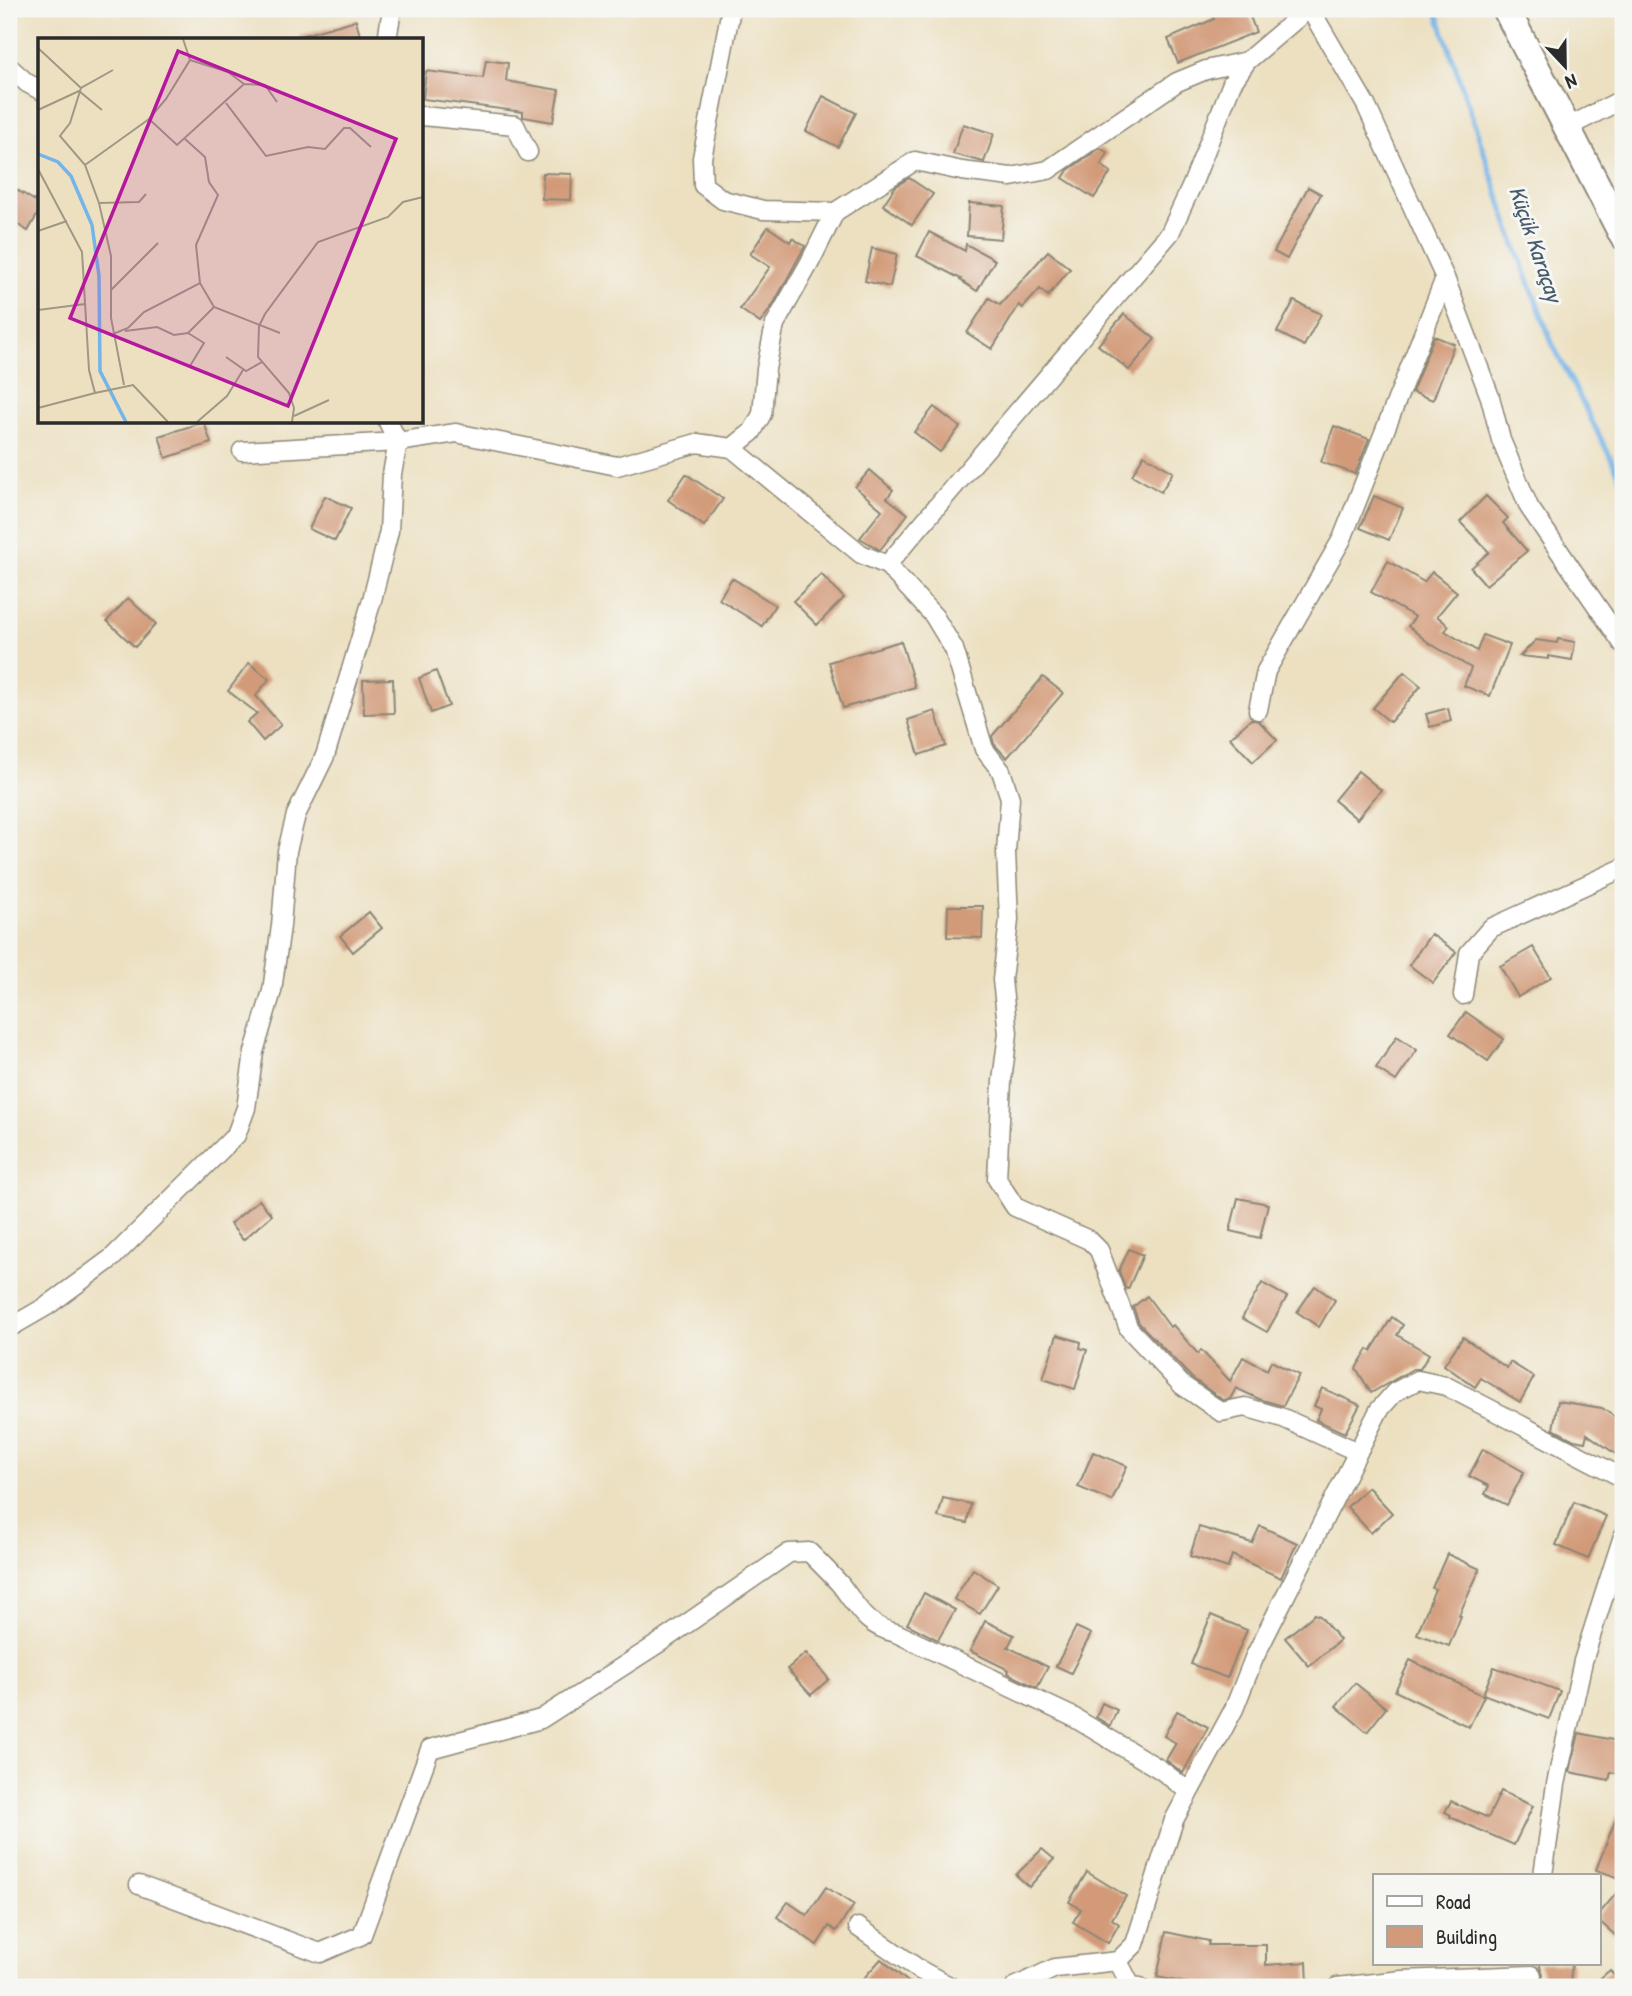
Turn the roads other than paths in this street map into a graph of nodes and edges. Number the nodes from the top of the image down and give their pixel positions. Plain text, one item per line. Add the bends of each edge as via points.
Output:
1 (392, 9) edge
2 (731, 9) edge
3 (1309, 9) edge
4 (1506, 9) edge
5 (387, 38) edge
6 (1247, 61) junction
7 (9, 67) edge
8 (38, 89) edge
9 (1623, 99) edge
10 (424, 116) edge
11 (1568, 127) junction
12 (528, 152) dead end
13 (835, 212) junction
14 (1623, 236) edge
15 (1445, 278) junction
16 (389, 424) edge
17 (398, 442) junction
18 (732, 448) junction
19 (242, 451) dead end
20 (887, 565) junction
21 (1623, 644) edge
22 (1258, 710) dead end
23 (1623, 868) edge
24 (1462, 995) dead end
25 (9, 1328) edge
26 (1359, 1452) junction
27 (1623, 1478) edge
28 (1623, 1536) edge
29 (1188, 1791) junction
30 (1543, 1874) edge
31 (139, 1885) dead end
32 (858, 1927) dead end
33 (1118, 1961) junction
34 (1534, 1975) edge
35 (951, 1987) edge
36 (1015, 1987) edge
37 (1140, 1987) edge
38 (1336, 1987) edge

1 - 5 street
2 - 13 street via 702,158 704,185 723,200 763,210
3 - 6 street
3 - 15 street via 1366,105
4 - 11 street
6 - 13 street via 1177,82 1048,170 1011,177 915,161
6 - 20 street via 1233,83 1170,233
7 - 8 street
9 - 11 street
10 - 12 street via 515,125
11 - 14 street
13 - 18 street via 775,324 762,414 752,432
15 - 21 street via 1529,507
15 - 22 street via 1342,539 1266,671
16 - 17 street
17 - 18 street via 456,433 617,466 696,443
17 - 19 street
17 - 25 street via 391,474 389,531 372,600 325,756 296,814 272,991 236,1135 112,1258
18 - 20 street via 861,554
20 - 26 street via 934,616 954,649 984,749 1001,771 1010,798 1006,852 1009,920 1002,979 1008,1033 997,1179 1015,1207 1089,1240 1099,1250 1129,1329 1182,1385 1221,1412 1245,1407 1283,1418
23 - 24 street via 1491,928 1469,953
26 - 27 street via 1379,1410 1395,1392 1418,1380 1446,1386
26 - 29 street via 1254,1658 1234,1709
28 - 30 street via 1583,1661 1556,1784
29 - 31 street via 1073,1717 880,1629 809,1552 789,1553 541,1719 430,1749 362,1935 320,1953
29 - 33 street via 1174,1820 1135,1944
32 - 35 street
33 - 36 street via 1055,1968
33 - 37 street via 1131,1986
34 - 38 street

